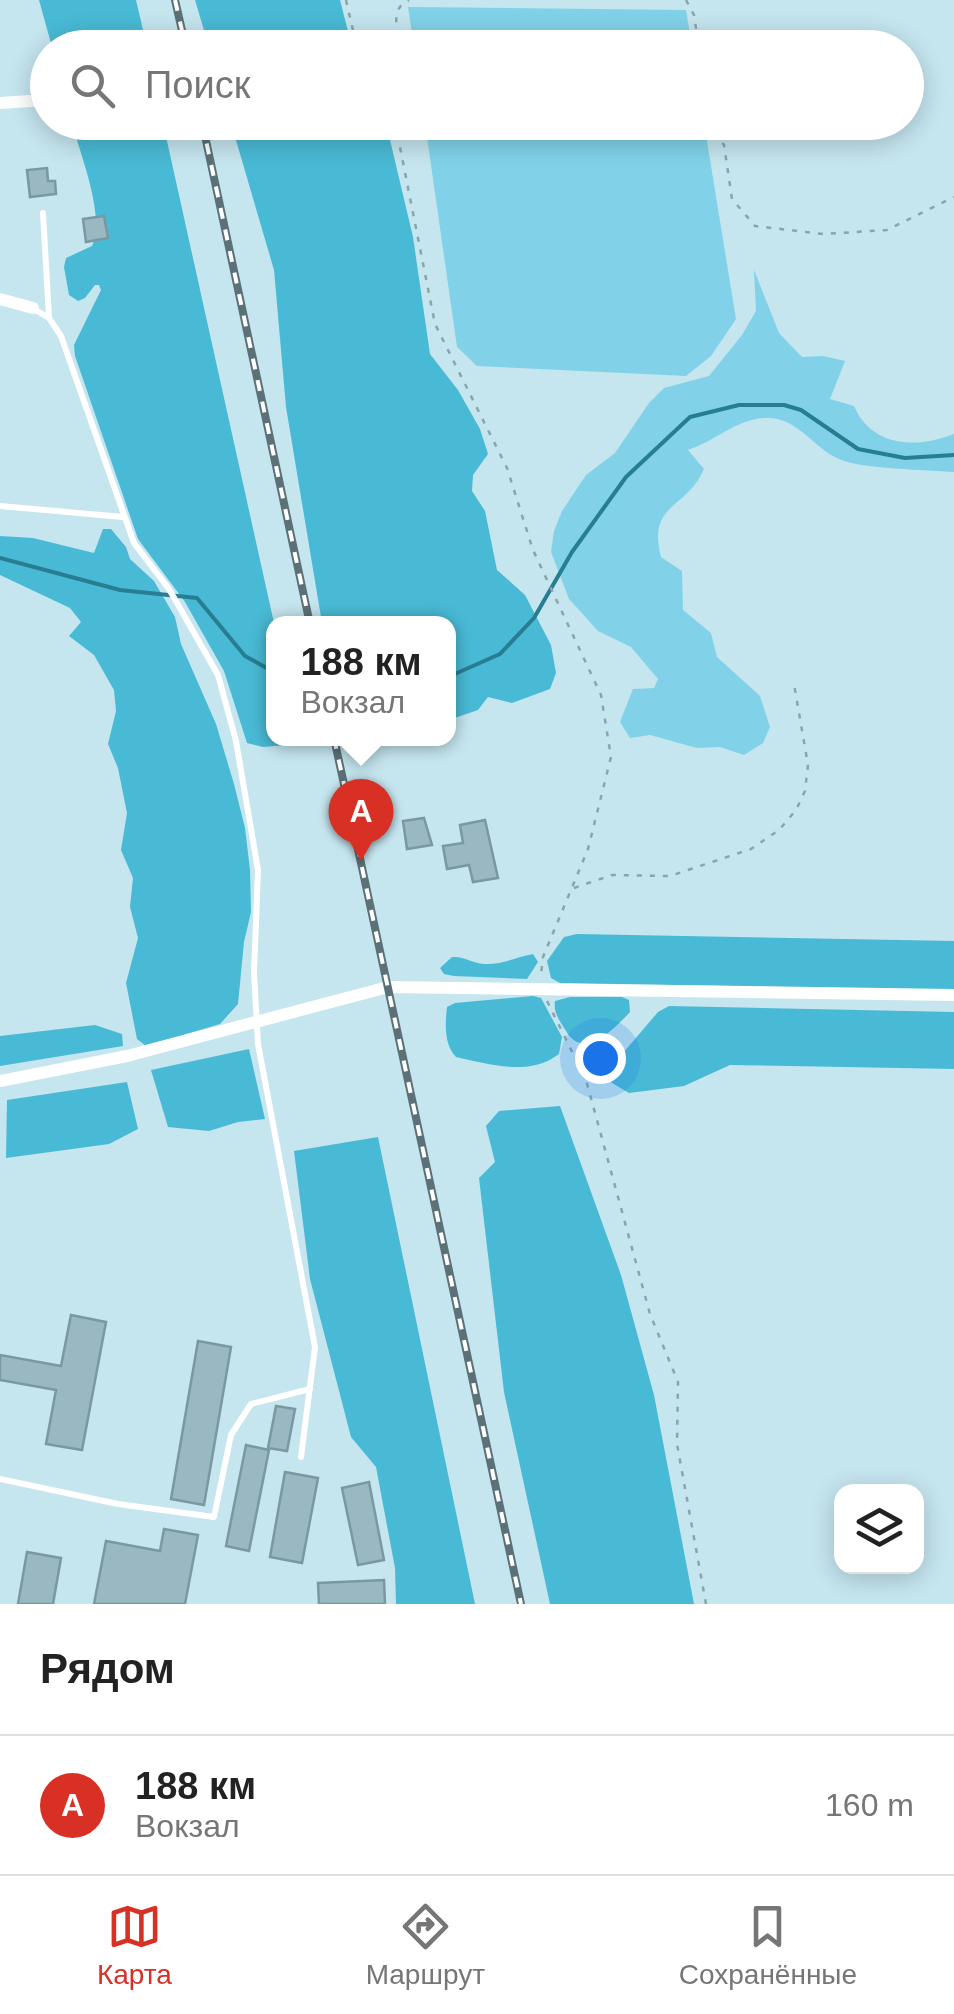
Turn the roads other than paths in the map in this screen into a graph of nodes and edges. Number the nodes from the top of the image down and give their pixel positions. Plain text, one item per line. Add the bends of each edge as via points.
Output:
1 (30, 101) edge
2 (0, 103) edge
3 (43, 214) dead end
4 (0, 299) edge
5 (33, 308) joint
6 (49, 318) junction
7 (0, 506) edge
8 (124, 517) junction
9 (954, 995) edge
10 (258, 1019) junction
11 (0, 1081) edge
12 (310, 1389) junction
13 (300, 1457) dead end
14 (0, 1480) edge

1 - 2 street
3 - 6 lane
4 - 5 street
5 - 6 lane
6 - 8 lane via 62,336
7 - 8 lane
8 - 10 lane via 218,675 236,741 258,870
9 - 10 street via 388,987
10 - 11 street via 127,1056
10 - 12 lane via 315,1347
12 - 13 lane
12 - 14 lane via 251,1404 231,1435 214,1518

